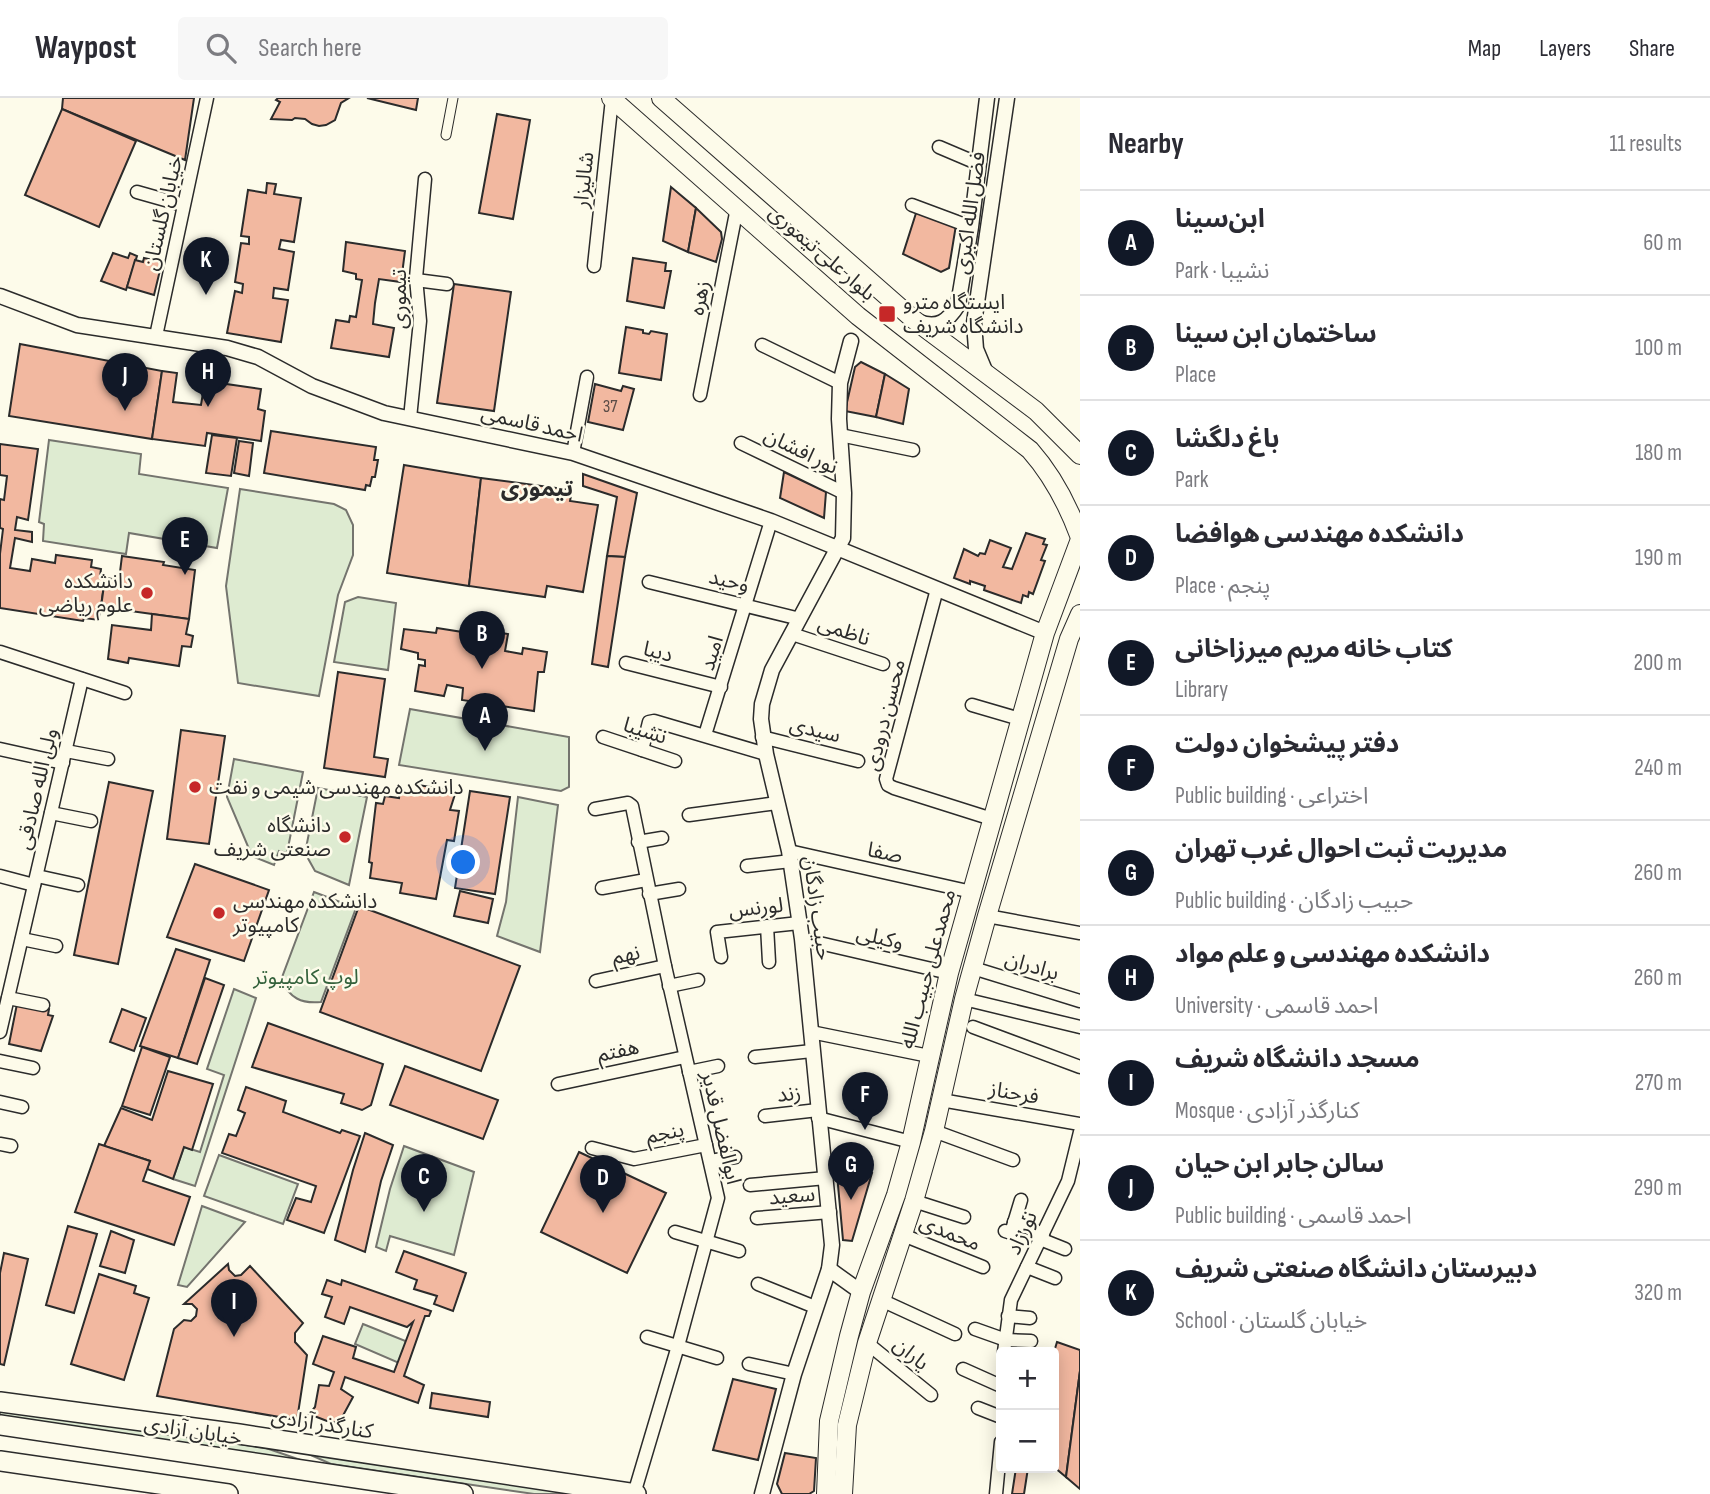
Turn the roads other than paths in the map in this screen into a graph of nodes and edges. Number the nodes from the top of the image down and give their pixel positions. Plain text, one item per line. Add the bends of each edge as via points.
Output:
1 (207, 98) edge
2 (453, 98) edge
3 (661, 98) edge
4 (612, 99) edge
5 (987, 99) edge
6 (1006, 101) edge
7 (446, 135) dead end
8 (939, 147) dead end
9 (979, 164) junction
10 (425, 179) dead end
11 (137, 192) dead end
12 (183, 205) junction
13 (912, 205) dead end
14 (737, 208) junction
15 (971, 227) junction
16 (594, 266) dead end
17 (416, 281) junction
18 (447, 284) dead end
19 (0, 296) edge
20 (958, 305) junction
21 (978, 307) junction
22 (913, 319) junction
23 (156, 336) junction
24 (851, 341) dead end
25 (762, 345) dead end
26 (986, 373) junction
27 (587, 377) dead end
28 (840, 383) junction
29 (700, 395) dead end
30 (1036, 411) junction
31 (410, 418) junction
32 (840, 435) junction
33 (1080, 437) edge
34 (741, 443) dead end
35 (913, 450) dead end
36 (573, 453) junction
37 (1080, 455) edge
38 (844, 493) junction
39 (771, 521) junction
40 (1080, 534) edge
41 (1080, 543) edge
42 (839, 550) junction
43 (649, 582) dead end
44 (937, 589) junction
45 (747, 605) junction
46 (1080, 614) edge
47 (800, 619) junction
48 (1045, 632) junction
49 (792, 634) junction
50 (0, 652) edge
51 (626, 663) dead end
52 (883, 664) dead end
53 (82, 679) junction
54 (722, 687) junction
55 (125, 693) dead end
56 (1027, 697) junction
57 (1050, 704) junction
58 (972, 705) dead end
59 (1020, 719) junction
60 (705, 735) junction
61 (603, 737) dead end
62 (762, 737) junction
63 (0, 749) edge
64 (642, 750) junction
65 (766, 754) junction
66 (64, 757) junction
67 (108, 759) dead end
68 (675, 761) dead end
69 (858, 761) dead end
70 (777, 803) junction
71 (595, 809) dead end
72 (51, 813) junction
73 (689, 815) dead end
74 (992, 819) junction
75 (91, 821) dead end
76 (662, 838) dead end
77 (638, 842) junction
78 (790, 856) junction
79 (747, 866) dead end
80 (0, 876) edge
81 (35, 880) junction
82 (78, 884) dead end
83 (648, 887) junction
84 (602, 888) dead end
85 (679, 889) dead end
86 (972, 892) junction
87 (987, 916) junction
88 (799, 923) junction
89 (767, 926) junction
90 (1080, 933) edge
91 (22, 939) junction
92 (802, 939) junction
93 (57, 946) dead end
94 (721, 957) dead end
95 (769, 962) dead end
96 (665, 967) junction
97 (972, 968) junction
98 (949, 973) junction
99 (698, 980) dead end
100 (596, 981) dead end
101 (669, 986) junction
102 (964, 999) junction
103 (5, 1000) edge
104 (1080, 1001) edge
105 (43, 1005) dead end
106 (973, 1027) dead end
107 (1080, 1027) edge
108 (0, 1032) edge
109 (811, 1032) junction
110 (812, 1051) junction
111 (755, 1056) dead end
112 (929, 1056) junction
113 (685, 1057) junction
114 (0, 1061) edge
115 (718, 1066) dead end
116 (1080, 1067) edge
117 (33, 1068) dead end
118 (689, 1072) junction
119 (558, 1084) dead end
120 (941, 1100) junction
121 (0, 1102) edge
122 (22, 1107) dead end
123 (818, 1114) junction
124 (765, 1116) dead end
125 (1080, 1124) edge
126 (934, 1132) junction
127 (1080, 1132) edge
128 (911, 1142) junction
129 (706, 1144) junction
130 (592, 1148) dead end
131 (735, 1157) dead end
132 (1013, 1160) dead end
133 (710, 1161) junction
134 (826, 1178) junction
135 (750, 1185) dead end
136 (1021, 1200) dead end
137 (914, 1201) junction
138 (830, 1212) junction
139 (964, 1217) dead end
140 (757, 1219) dead end
141 (675, 1233) dead end
142 (902, 1235) junction
143 (1041, 1236) junction
144 (708, 1242) junction
145 (1065, 1249) dead end
146 (739, 1251) dead end
147 (983, 1267) dead end
148 (1027, 1267) junction
149 (829, 1269) junction
150 (1055, 1278) dead end
151 (758, 1284) dead end
152 (862, 1292) junction
153 (881, 1300) junction
154 (815, 1307) junction
155 (1008, 1316) junction
156 (1030, 1318) dead end
157 (975, 1329) dead end
158 (955, 1334) dead end
159 (849, 1336) junction
160 (647, 1337) dead end
161 (1031, 1341) dead end
162 (867, 1343) junction
163 (678, 1346) junction
164 (1005, 1346) edge
165 (717, 1358) dead end
166 (750, 1364) dead end
167 (963, 1369) dead end
168 (794, 1374) junction
169 (996, 1384) edge
170 (932, 1395) dead end
171 (0, 1402) edge
172 (978, 1408) dead end
173 (996, 1415) edge
174 (0, 1425) edge
175 (239, 1434) junction
176 (0, 1461) edge
177 (998, 1473) edge
178 (342, 1476) junction
179 (228, 1494) edge
180 (463, 1494) edge
181 (635, 1494) edge
182 (762, 1494) edge
183 (830, 1494) edge
184 (996, 1494) edge

1 - 12 street, خیابان گلستان
2 - 7 street
3 - 22 main road, بلوار علی تیموری
4 - 14 main road, بلوار علی تیموری
4 - 16 street, شالیزار
5 - 6 street
5 - 9 street, فضل الله اکبری
6 - 21 street, فضل الله اکبری
8 - 9 street
9 - 15 street, فضل الله اکبری
10 - 17 street, تیموری
11 - 12 street
12 - 23 street, خیابان گلستان
13 - 15 street
14 - 29 street, زهره
14 - 40 main road, بلوار علی تیموری via 859,316 1030,450 1059,489
15 - 20 street, فضل الله اکبری
17 - 18 street
17 - 31 street, تیموری via 420,321
19 - 23 street, احمد قاسمی via 77,325
20 - 21 street via 970,312
20 - 22 street, فضل الله اکبری via 952,316 934,326
21 - 26 street, فضل الله اکبری via 974,337
22 - 26 main road, بلوار علی تیموری
23 - 31 street, احمد قاسمی via 258,357 366,408
24 - 28 street, حبیب زادگان
25 - 28 street
26 - 30 main road, بلوار علی تیموری
27 - 36 street
28 - 32 street, حبیب زادگان
30 - 33 main road
30 - 37 main road, بلوار علی تیموری
31 - 36 street, احمد قاسمی
32 - 35 street
32 - 38 street, حبیب زادگان
34 - 38 street, نور افشان
36 - 39 street, احمد قاسمی
38 - 42 street, حبیب زادگان
39 - 42 street, احمد قاسمی
39 - 45 street, امید
40 - 41 main road
41 - 48 main road, محمدعلی حبیب الله
42 - 44 street, احمد قاسمی
42 - 47 street, حبیب زادگان
43 - 45 street, وحید
44 - 48 street, احمد قاسمی
44 - 74 street, محسن درودی via 886,779 894,788
45 - 47 street, وحید
45 - 54 street, امید
46 - 57 main road, محمدعلی حبیب الله
47 - 49 street, حبیب زادگان
48 - 56 main road, محمدعلی حبیب الله
49 - 52 street, ناظمی
49 - 62 street, حبیب زادگان via 772,670 762,704
50 - 53 street
51 - 54 street, دیبا
53 - 55 street
53 - 66 street, ولی الله صادقی
54 - 60 street, امید
56 - 57 main road
56 - 59 main road, محمدعلی حبیب الله
57 - 87 main road, محمدعلی حبیب الله
58 - 59 street
59 - 74 main road, محمدعلی حبیب الله
60 - 64 street, نشیبا via 649,722
60 - 65 street
61 - 64 street, نشیبا
62 - 65 street, حبیب زادگان
62 - 69 street, سیدی
63 - 66 street
64 - 68 street, نشیبا
65 - 70 street, حبیب زادگان
66 - 67 street
66 - 72 street, ولی الله صادقی
70 - 73 street
70 - 78 street, حبیب زادگان
71 - 77 street, ابوالفضل قدیر via 632,806
72 - 75 street
72 - 81 street, ولی الله صادقی
74 - 86 main road, محمدعلی حبیب الله
76 - 77 street
77 - 83 street, ابوالفضل قدیر
78 - 79 street, صفا
78 - 86 street, صفا
78 - 88 street, حبیب زادگان
80 - 81 street
81 - 82 street
81 - 91 street, ولی الله صادقی
83 - 84 street
83 - 85 street
83 - 96 street, ابوالفضل قدیر
86 - 98 main road, محمدعلی حبیب الله
87 - 90 street
87 - 97 main road, محمدعلی حبیب الله
88 - 89 street, لورنس
88 - 92 street, حبیب زادگان
89 - 94 street, لورنس via 717,932
89 - 95 street
91 - 93 street
91 - 103 street, ولی الله صادقی
92 - 98 street, وکیلی
92 - 109 street, حبیب زادگان
96 - 100 street, نهم
96 - 101 street, ابوالفضل قدیر
97 - 102 main road, محمدعلی حبیب الله
97 - 104 street, برادران
98 - 112 main road, محمدعلی حبیب الله
99 - 101 street
101 - 113 street, ابوالفضل قدیر
102 - 107 street
102 - 120 main road, محمدعلی حبیب الله
103 - 105 street
103 - 108 street, ولی الله صادقی
106 - 116 street
109 - 110 street, حبیب زادگان
109 - 112 street
110 - 111 street
110 - 123 street, حبیب زادگان
112 - 128 main road, محمدعلی حبیب الله
113 - 118 street, ابوالفضل قدیر
113 - 119 street, هفتم
114 - 117 street
115 - 118 street
118 - 129 street, ابوالفضل قدیر
120 - 125 street, فرحناز
120 - 126 main road, محمدعلی حبیب الله
121 - 122 street
123 - 124 street, زند
123 - 128 street
123 - 134 street, حبیب زادگان
126 - 132 street
126 - 137 main road, محمدعلی حبیب الله
127 - 143 street, نورزاد via 1073,1168
128 - 152 main road, محمدعلی حبیب الله
129 - 130 street, پنجم via 634,1158
129 - 133 street, ابوالفضل قدیر
131 - 133 street
133 - 144 street, ابوالفضل قدیر via 718,1198
134 - 135 street
134 - 138 street, حبیب زادگان
136 - 143 street via 1010,1226
137 - 139 street
137 - 142 main road, محمدعلی حبیب الله
138 - 140 street, سعید
138 - 149 street, حبیب زادگان
141 - 144 street
142 - 147 street, محمدی
142 - 153 main road, محمدعلی حبیب الله
143 - 145 street
143 - 148 street, نورزاد
144 - 146 street
144 - 163 street, ابوالفضل قدیر
148 - 150 street
148 - 155 street, نورزاد
149 - 152 street
149 - 154 street, حبیب زادگان
151 - 154 street
152 - 159 main road, محمدعلی حبیب الله
153 - 158 street
153 - 162 main road, محمدعلی حبیب الله
154 - 168 street, حبیب زادگان
155 - 156 street
155 - 164 street, نورزاد
157 - 164 street
159 - 162 main road
159 - 183 main road, محمدعلی حبیب الله via 829,1421
160 - 163 street
161 - 164 street
162 - 170 street, یاران
162 - 183 main road, محمدعلی حبیب الله
163 - 165 street
163 - 181 street, ابوالفضل قدیر
166 - 168 street
167 - 169 street
168 - 182 street, حبیب زادگان
171 - 175 main road, کنارگذر آزادی
172 - 173 street
174 - 178 main road, خیابان آزادی
175 - 178 main road
175 - 181 main road, کنارگذر آزادی
176 - 179 main road
177 - 184 street
178 - 180 main road, خیابان آزادی

